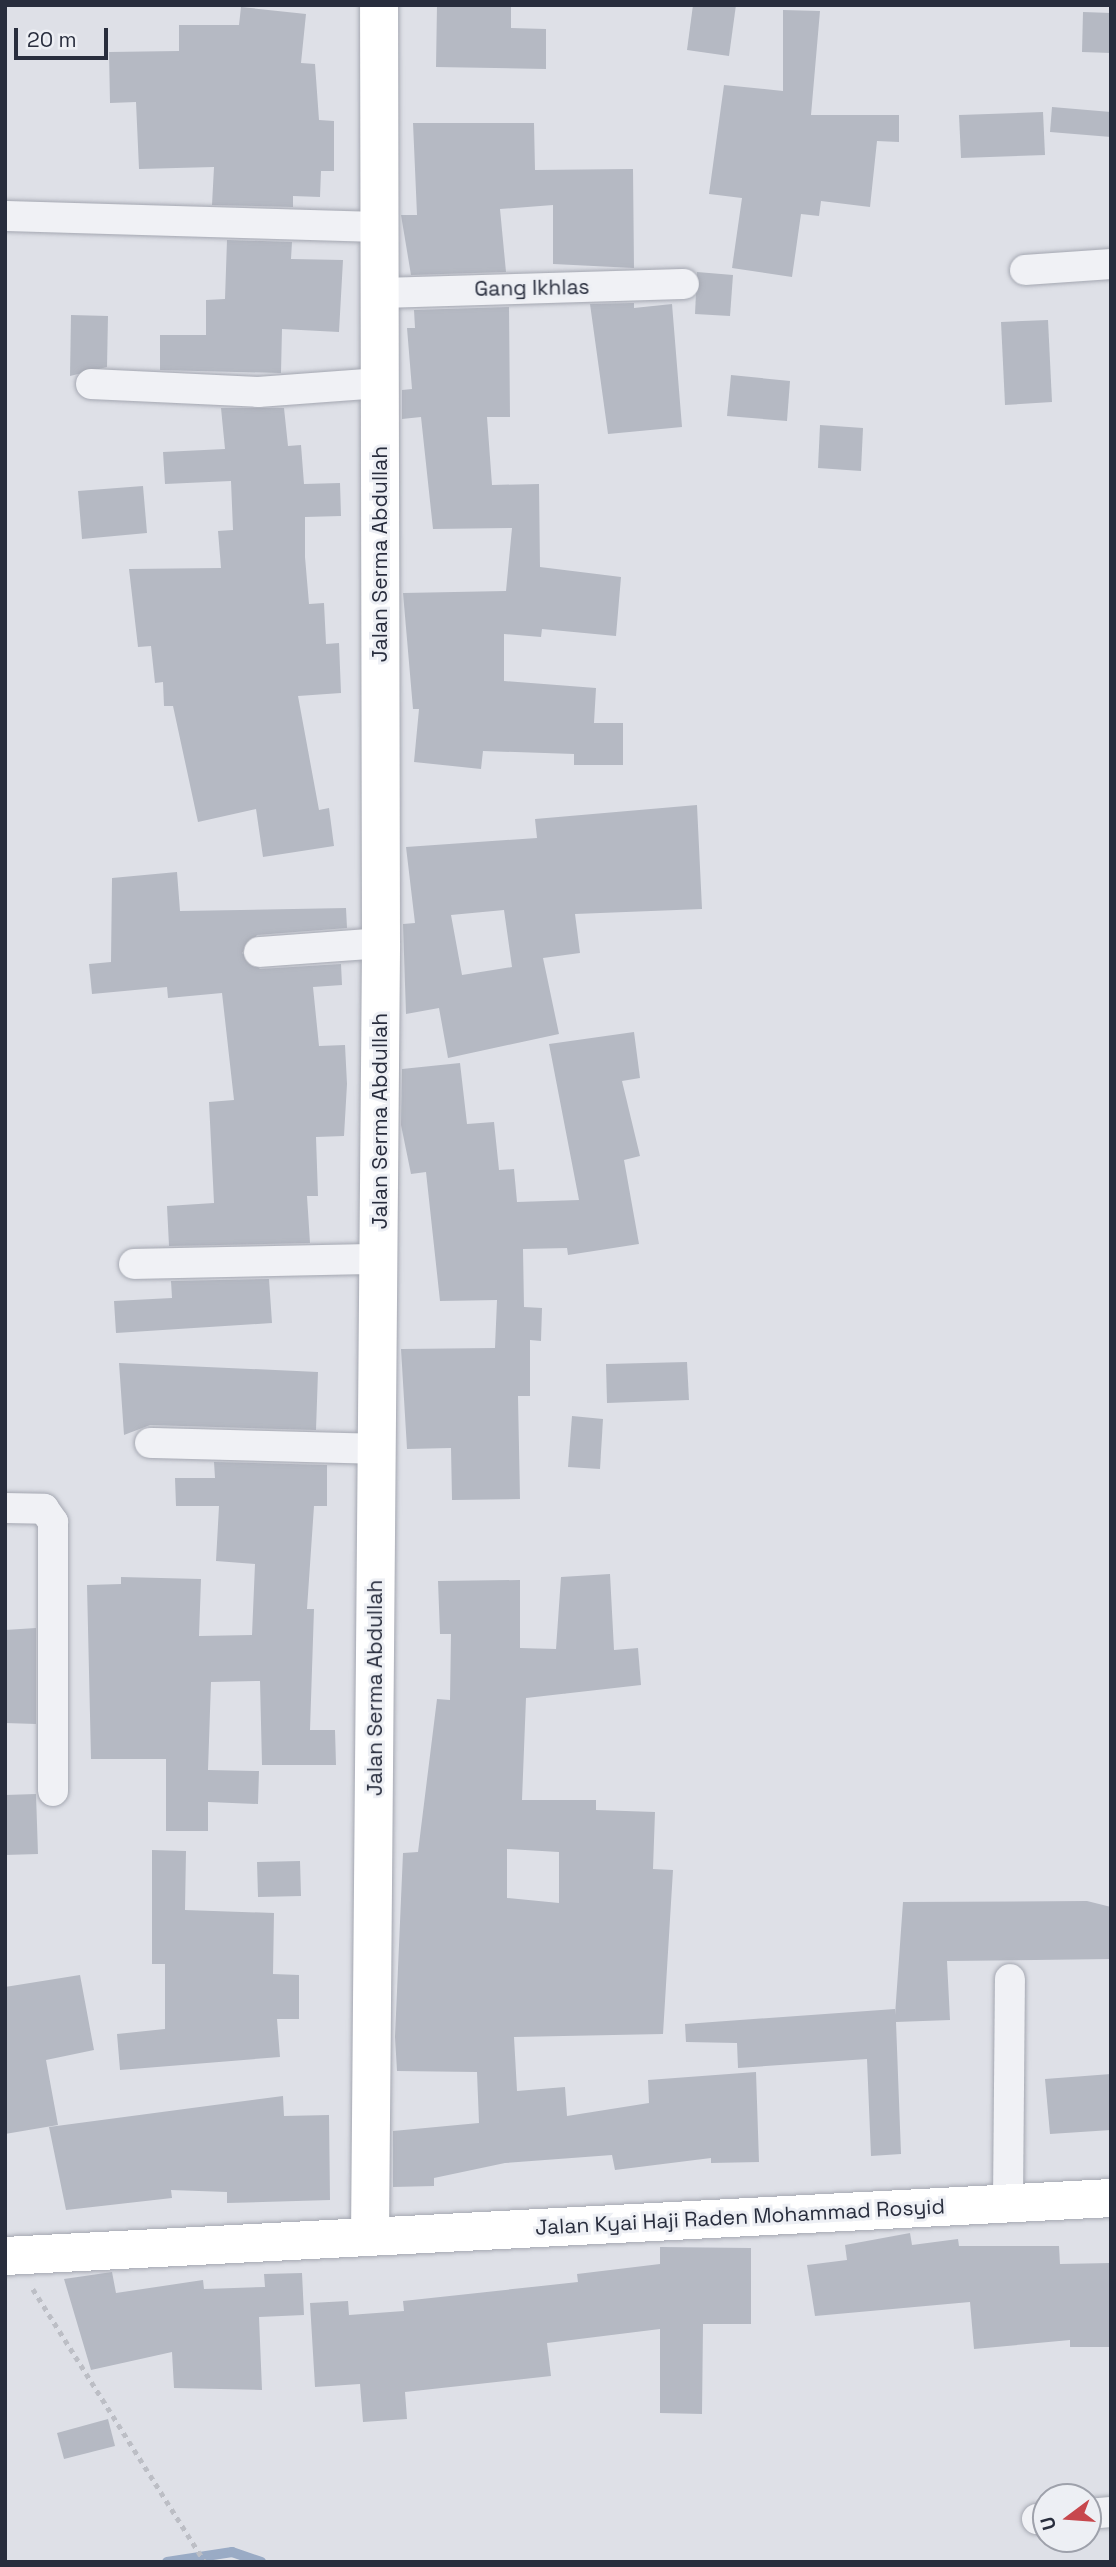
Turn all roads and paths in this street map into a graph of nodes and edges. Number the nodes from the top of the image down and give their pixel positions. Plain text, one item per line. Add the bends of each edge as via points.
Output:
1 (379, 5) edge
2 (5, 216) edge
3 (380, 227) junction
4 (1111, 264) edge
5 (1025, 270) dead end
6 (684, 284) dead end
7 (380, 293) junction
8 (380, 383) junction
9 (91, 384) dead end
10 (381, 943) junction
11 (259, 952) dead end
12 (379, 1259) junction
13 (134, 1264) dead end
14 (150, 1443) dead end
15 (377, 1449) junction
16 (5, 1508) edge
17 (53, 1791) dead end
18 (1010, 1979) dead end
19 (1111, 2198) edge
20 (1008, 2202) junction
21 (370, 2237) junction
22 (8, 2252) edge
23 (205, 2562) edge

1 - 3 main road, Jalan Serma Abdullah
2 - 3 street
3 - 7 main road, Jalan Serma Abdullah
4 - 5 street
6 - 7 street, Gang Ikhlas
7 - 8 main road, Jalan Serma Abdullah
8 - 9 street via 258,392
8 - 10 main road, Jalan Serma Abdullah
10 - 11 street
10 - 12 main road, Jalan Serma Abdullah
12 - 13 street
12 - 15 main road, Jalan Serma Abdullah
14 - 15 street
15 - 21 main road, Jalan Serma Abdullah
16 - 17 street via 44,1510 52,1522
18 - 20 street
19 - 20 main road, Jalan Kyai Haji Raden Mohammad Rosyid
20 - 21 main road, Jalan Kyai Haji Raden Mohammad Rosyid
21 - 22 main road, Jalan Kyai Haji Raden Mohammad Rosyid
22 - 23 path

